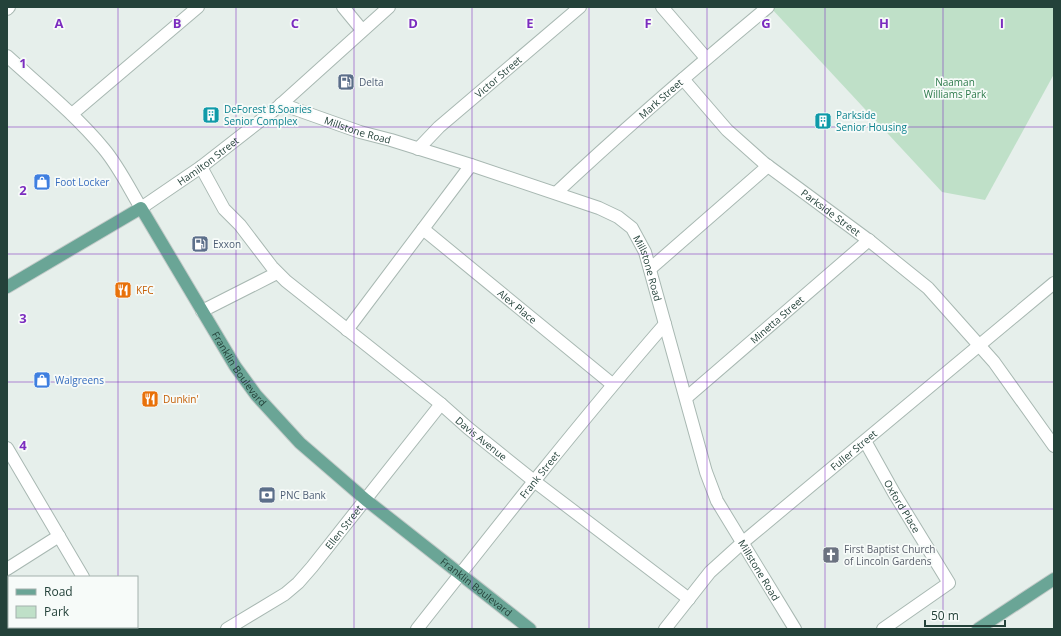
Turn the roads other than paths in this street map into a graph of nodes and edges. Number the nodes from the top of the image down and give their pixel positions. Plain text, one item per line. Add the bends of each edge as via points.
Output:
1 (9, 7) edge
2 (198, 7) edge
3 (343, 7) edge
4 (389, 7) edge
5 (580, 7) edge
6 (662, 7) edge
7 (768, 7) edge
8 (7, 9) edge
9 (362, 30) junction
10 (7, 56) edge
11 (706, 58) junction
12 (683, 79) junction
13 (281, 104) junction
14 (72, 114) junction
15 (418, 149) junction
16 (471, 165) junction
17 (768, 166) junction
18 (201, 167) junction
19 (556, 193) junction
20 (141, 208) junction
21 (423, 229) junction
22 (869, 240) junction
23 (650, 269) junction
24 (277, 272) junction
25 (1054, 283) edge
26 (7, 287) edge
27 (202, 311) junction
28 (665, 324) junction
29 (347, 330) junction
30 (979, 345) junction
31 (612, 384) junction
32 (686, 398) junction
33 (441, 404) junction
34 (865, 441) junction
35 (1054, 446) edge
36 (7, 448) edge
37 (534, 481) junction
38 (366, 500) junction
39 (59, 536) junction
40 (742, 543) junction
41 (7, 568) edge
42 (461, 574) junction
43 (82, 576) edge
44 (1054, 579) edge
45 (689, 599) junction
46 (227, 629) edge
47 (417, 629) edge
48 (530, 629) edge
49 (665, 629) edge
50 (795, 629) edge
51 (883, 629) edge
52 (978, 629) edge

1 - 8 street
2 - 14 street
3 - 9 street
4 - 9 street, Hamilton Street
5 - 15 street, Victor Street via 439,127
6 - 11 street
7 - 11 street, Mark Street
9 - 13 street, Hamilton Street
10 - 14 street, Franklin Boulevard
11 - 12 street, Mark Street
12 - 17 street, Parkside Street via 727,130
12 - 19 street, Mark Street
13 - 15 street, Millstone Road
13 - 18 street, Hamilton Street
14 - 20 street, Franklin Boulevard via 116,165
15 - 16 street, Millstone Road
16 - 19 street, Millstone Road
16 - 21 street
17 - 22 street, Parkside Street
17 - 23 street
18 - 20 street, Hamilton Street
18 - 24 street, Davis Avenue via 224,210 240,225
19 - 23 street, Millstone Road via 599,208 618,217 632,228 645,252
20 - 26 main road, Hamilton Street
20 - 27 main road, Franklin Boulevard
21 - 29 street
21 - 31 street, Alex Place
22 - 30 street, Parkside Street via 928,288
22 - 32 street, Minetta Street
23 - 28 street, Millstone Road
24 - 27 street
24 - 29 street, Davis Avenue
25 - 30 street, Fuller Street
27 - 38 main road, Franklin Boulevard via 256,395 300,443
28 - 31 street, Frank Street
28 - 32 street, Millstone Road
29 - 33 street, Davis Avenue
30 - 34 street, Fuller Street
30 - 35 street, Parkside Street via 999,368
31 - 37 street, Frank Street
32 - 40 street, Millstone Road via 706,472 717,501
33 - 37 street, Davis Avenue
33 - 38 street, Ellen Street
34 - 40 street, Fuller Street
34 - 51 street, Oxford Place via 949,583
36 - 39 street
37 - 42 street, Frank Street
37 - 45 street, Davis Avenue
38 - 42 main road, Franklin Boulevard
38 - 46 street, Ellen Street via 298,583 285,594
39 - 41 street
39 - 43 street
40 - 45 street, Fuller Street via 710,572
40 - 50 street, Millstone Road
42 - 47 street, Frank Street
42 - 48 main road, Franklin Boulevard
44 - 52 main road
45 - 49 street, Fuller Street

